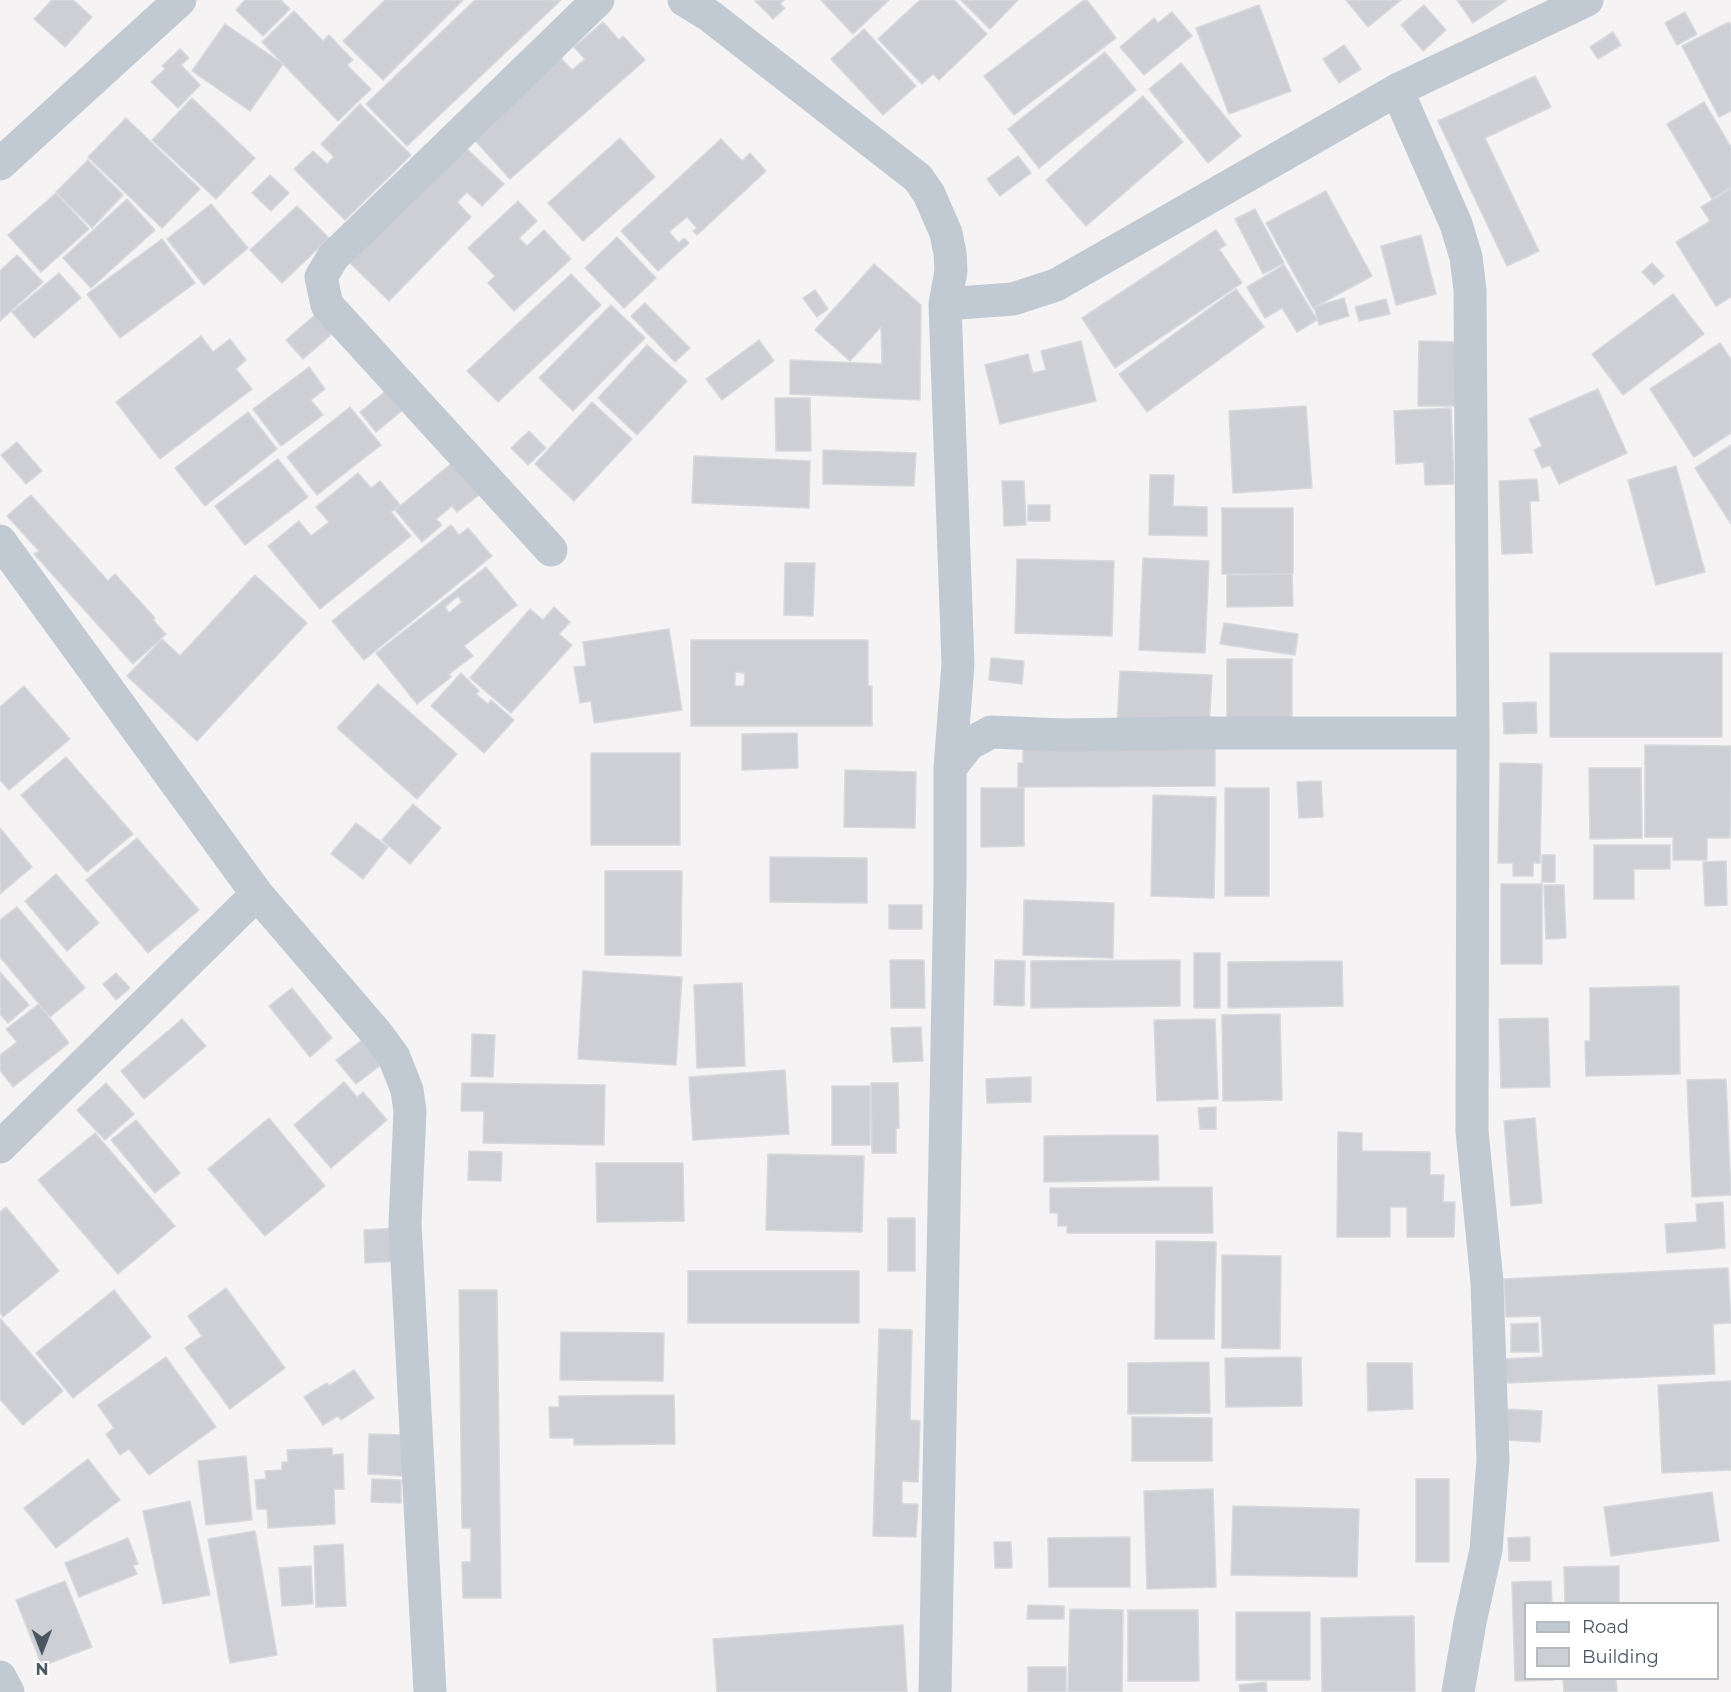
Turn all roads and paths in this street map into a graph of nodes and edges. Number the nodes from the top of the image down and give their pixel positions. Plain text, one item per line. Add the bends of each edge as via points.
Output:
1 (180, 0) edge
2 (598, 0) edge
3 (684, 0) edge
4 (1587, 0) edge
5 (1397, 90) junction
6 (0, 164) edge
7 (945, 304) junction
8 (0, 540) edge
9 (551, 550) dead end
10 (1473, 733) junction
11 (950, 768) junction
12 (257, 894) junction
13 (0, 1146) edge
14 (0, 1677) edge
15 (423, 1690) edge
16 (8, 1692) edge
17 (935, 1692) edge
18 (1458, 1692) edge

1 - 6 street
2 - 9 street via 333,256 321,277 327,305
3 - 7 street via 710,16 918,178 946,233 951,271
4 - 5 street
5 - 7 street via 1056,285 1013,299
5 - 10 street via 1456,224 1466,256 1470,290
7 - 11 street via 958,664
8 - 12 street
10 - 11 street via 991,732 969,744
10 - 18 street via 1472,1131 1487,1281 1493,1460 1486,1550
11 - 17 street
12 - 13 street
12 - 15 street via 378,1035 393,1057 407,1090 410,1112 405,1223
14 - 16 street

